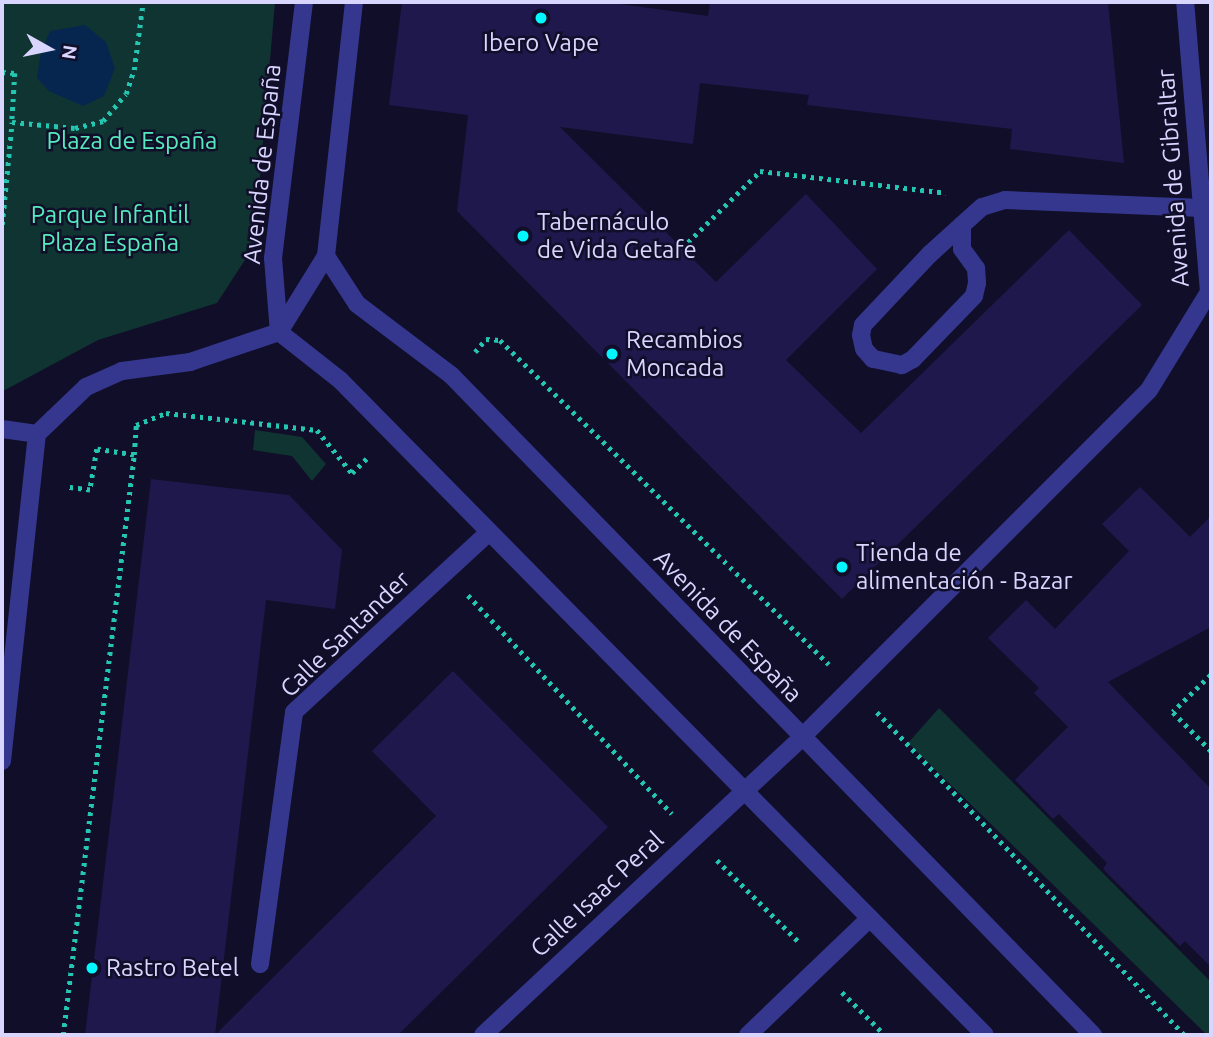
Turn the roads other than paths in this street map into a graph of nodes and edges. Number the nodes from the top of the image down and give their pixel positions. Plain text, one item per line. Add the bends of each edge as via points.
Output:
1 (304, 2) edge
2 (354, 2) edge
3 (1185, 2) edge
4 (1202, 208) junction
5 (962, 225) junction
6 (326, 256) junction
7 (1210, 293) edge
8 (279, 332) junction
9 (2, 429) edge
10 (37, 433) junction
11 (489, 532) junction
12 (801, 738) junction
13 (2, 761) edge
14 (744, 788) junction
15 (870, 918) junction
16 (260, 964) dead end
17 (483, 1035) edge
18 (748, 1035) edge
19 (985, 1035) edge
20 (1093, 1035) edge

1 - 8 street, Avenida de España via 273,258
2 - 6 street
3 - 4 street, Avenida de Gibraltar
4 - 5 street via 1004,200 982,207
4 - 7 street, Avenida de Gibraltar
5 - 5 street via 863,325 864,349 873,359 902,365 913,359 974,296 976,268 962,249
6 - 8 street
6 - 12 street, Avenida de España via 358,304 451,376
7 - 12 street, Avenida de Gibraltar via 1149,390
8 - 10 street via 190,362 122,371 86,387
8 - 11 street via 340,380
9 - 10 street
10 - 13 street
11 - 14 street
11 - 16 street, Calle Santander via 295,712
12 - 14 street, Avenida de Gibraltar
12 - 20 street, Avenida de España
14 - 15 street
14 - 17 street, Calle Isaac Peral
15 - 18 street
15 - 19 street

